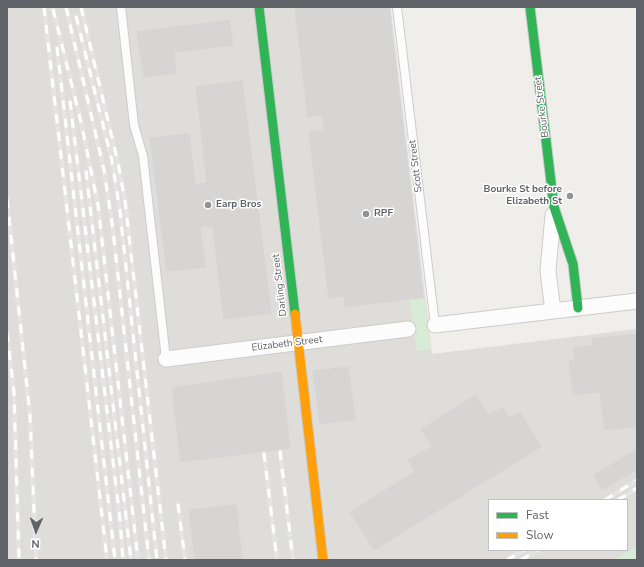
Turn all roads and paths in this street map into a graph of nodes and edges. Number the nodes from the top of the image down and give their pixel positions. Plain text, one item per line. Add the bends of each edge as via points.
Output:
1 (121, 7) edge
2 (259, 7) edge
3 (397, 7) edge
4 (530, 7) edge
5 (554, 207) junction
6 (637, 301) edge
7 (578, 308) junction
8 (553, 311) junction
9 (435, 325) joint
10 (408, 329) dead end
11 (298, 343) junction
12 (166, 359) joint
13 (323, 560) edge

1 - 12 lane via 134,125 142,156
2 - 11 street, Darling Street
3 - 9 lane, Scott Street
4 - 5 street, Bourke Street
5 - 7 street, Bourke Street via 573,264
5 - 8 street, Bourke Street via 548,271
6 - 7 street
7 - 8 street
8 - 9 street
10 - 11 street, Elizabeth Street
11 - 12 street, Elizabeth Street
11 - 13 street, Darling Street

